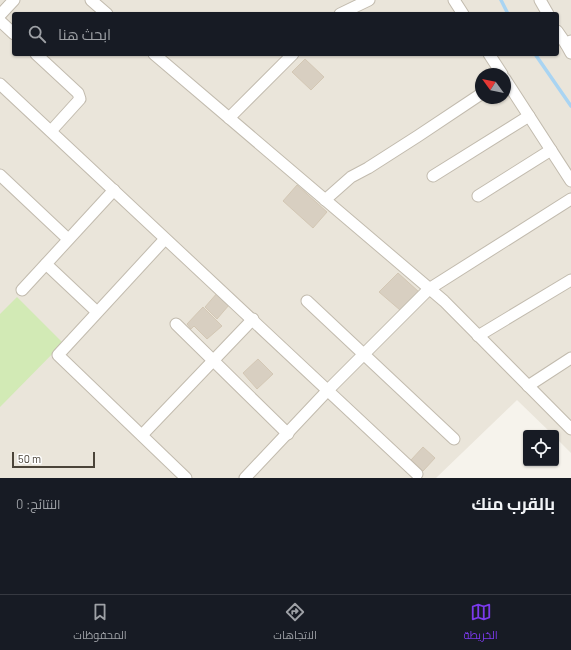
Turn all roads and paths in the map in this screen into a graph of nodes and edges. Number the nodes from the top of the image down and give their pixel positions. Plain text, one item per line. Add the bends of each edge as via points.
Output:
1 (14, 0) edge
2 (91, 0) edge
3 (368, 0) edge
4 (454, 0) edge
5 (540, 0) edge
6 (105, 12) edge
7 (344, 12) edge
8 (462, 12) edge
9 (547, 12) edge
10 (0, 15) edge
11 (0, 21) edge
12 (12, 32) edge
13 (559, 34) edge
14 (569, 46) edge
15 (38, 56) edge
16 (156, 56) edge
17 (291, 56) edge
18 (490, 56) edge
19 (498, 68) edge
20 (511, 88) edge
21 (3, 91) edge
22 (475, 98) edge
23 (529, 116) junction
24 (228, 118) junction
25 (50, 131) junction
26 (551, 150) junction
27 (0, 175) edge
28 (433, 176) dead end
29 (571, 181) edge
30 (114, 190) junction
31 (478, 196) dead end
32 (571, 199) edge
33 (325, 200) junction
34 (165, 239) junction
35 (68, 240) junction
36 (46, 264) junction
37 (571, 280) edge
38 (429, 289) junction
39 (22, 290) dead end
40 (307, 301) dead end
41 (97, 312) junction
42 (253, 319) junction
43 (176, 324) dead end
44 (478, 336) junction
45 (364, 355) junction
46 (571, 358) edge
47 (213, 360) junction
48 (528, 386) junction
49 (328, 390) junction
50 (571, 429) edge
51 (142, 434) junction
52 (288, 434) junction
53 (454, 438) dead end
54 (418, 474) dead end
55 (186, 478) edge
56 (245, 478) edge

1 - 10 street
2 - 6 street
3 - 7 street
4 - 8 street
5 - 9 street
11 - 12 street
13 - 14 street
15 - 25 street via 78,93 80,99
16 - 24 street
17 - 24 street
18 - 19 street
20 - 23 street
21 - 25 street
22 - 33 street via 351,177
23 - 26 street
23 - 28 street
24 - 33 street
25 - 30 street
26 - 29 street
26 - 31 street
27 - 35 street
30 - 34 street
30 - 35 street
32 - 38 street
33 - 38 street
34 - 41 street
34 - 42 street
35 - 36 street
36 - 39 street
36 - 41 street
37 - 44 street
38 - 44 street
38 - 45 street
40 - 45 street
41 - 51 street via 58,355
42 - 47 street
42 - 49 street
43 - 47 street
44 - 48 street
45 - 49 street
45 - 53 street
46 - 48 street
47 - 51 street
47 - 52 street
48 - 50 street
49 - 52 street
49 - 54 street
51 - 55 street
52 - 56 street

